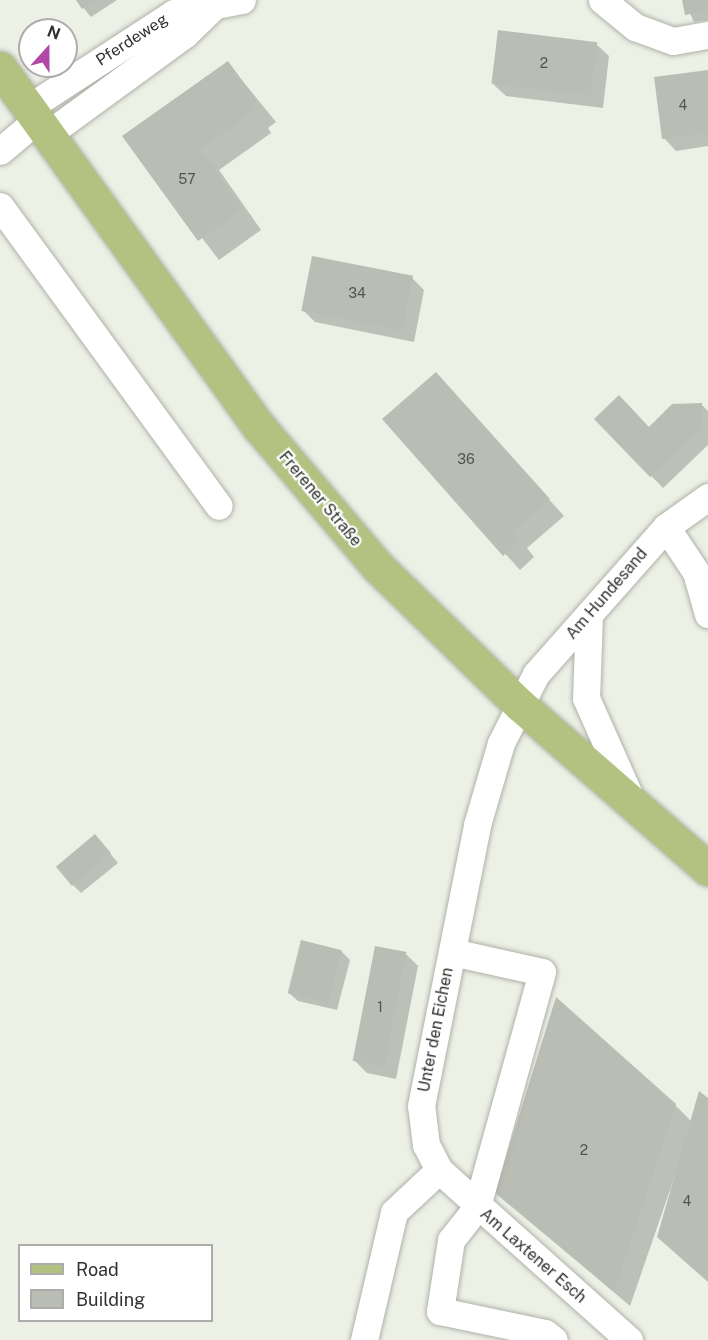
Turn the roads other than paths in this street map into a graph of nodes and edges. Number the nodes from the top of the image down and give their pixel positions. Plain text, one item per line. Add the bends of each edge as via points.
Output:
1 (242, 0) edge
2 (602, 0) edge
3 (208, 4) edge
4 (708, 35) edge
5 (0, 68) edge
6 (38, 120) junction
7 (0, 151) edge
8 (0, 206) edge
9 (708, 497) edge
10 (219, 506) dead end
11 (666, 527) junction
12 (589, 614) junction
13 (708, 614) edge
14 (520, 705) junction
15 (634, 805) junction
16 (708, 869) edge
17 (452, 952) junction
18 (439, 1170) junction
19 (477, 1207) junction
20 (364, 1340) edge
21 (554, 1340) edge
22 (629, 1340) edge

1 - 3 street, Pferdeweg
2 - 4 street via 635,27 673,40
3 - 6 street, Pferdeweg via 174,13
5 - 6 main road, Frerener Straße
6 - 7 street, Pferdeweg
6 - 14 main road, Frerener Straße via 260,428 378,567
8 - 10 street
9 - 11 street, Am Hundesand
11 - 12 street, Am Hundesand
11 - 13 street via 696,572
12 - 14 street, Am Hundesand via 536,674
12 - 15 street via 584,661 590,717
14 - 15 main road, Frerener Straße
14 - 17 street, Unter den Eichen via 501,743 477,825
15 - 16 main road, Frerener Straße
17 - 18 street, Unter den Eichen via 421,1106 426,1145
17 - 19 street via 542,972
18 - 19 street, Am Laxtener Esch
18 - 20 street via 394,1212
19 - 21 street via 451,1240 440,1311 545,1333
19 - 22 street, Am Laxtener Esch

